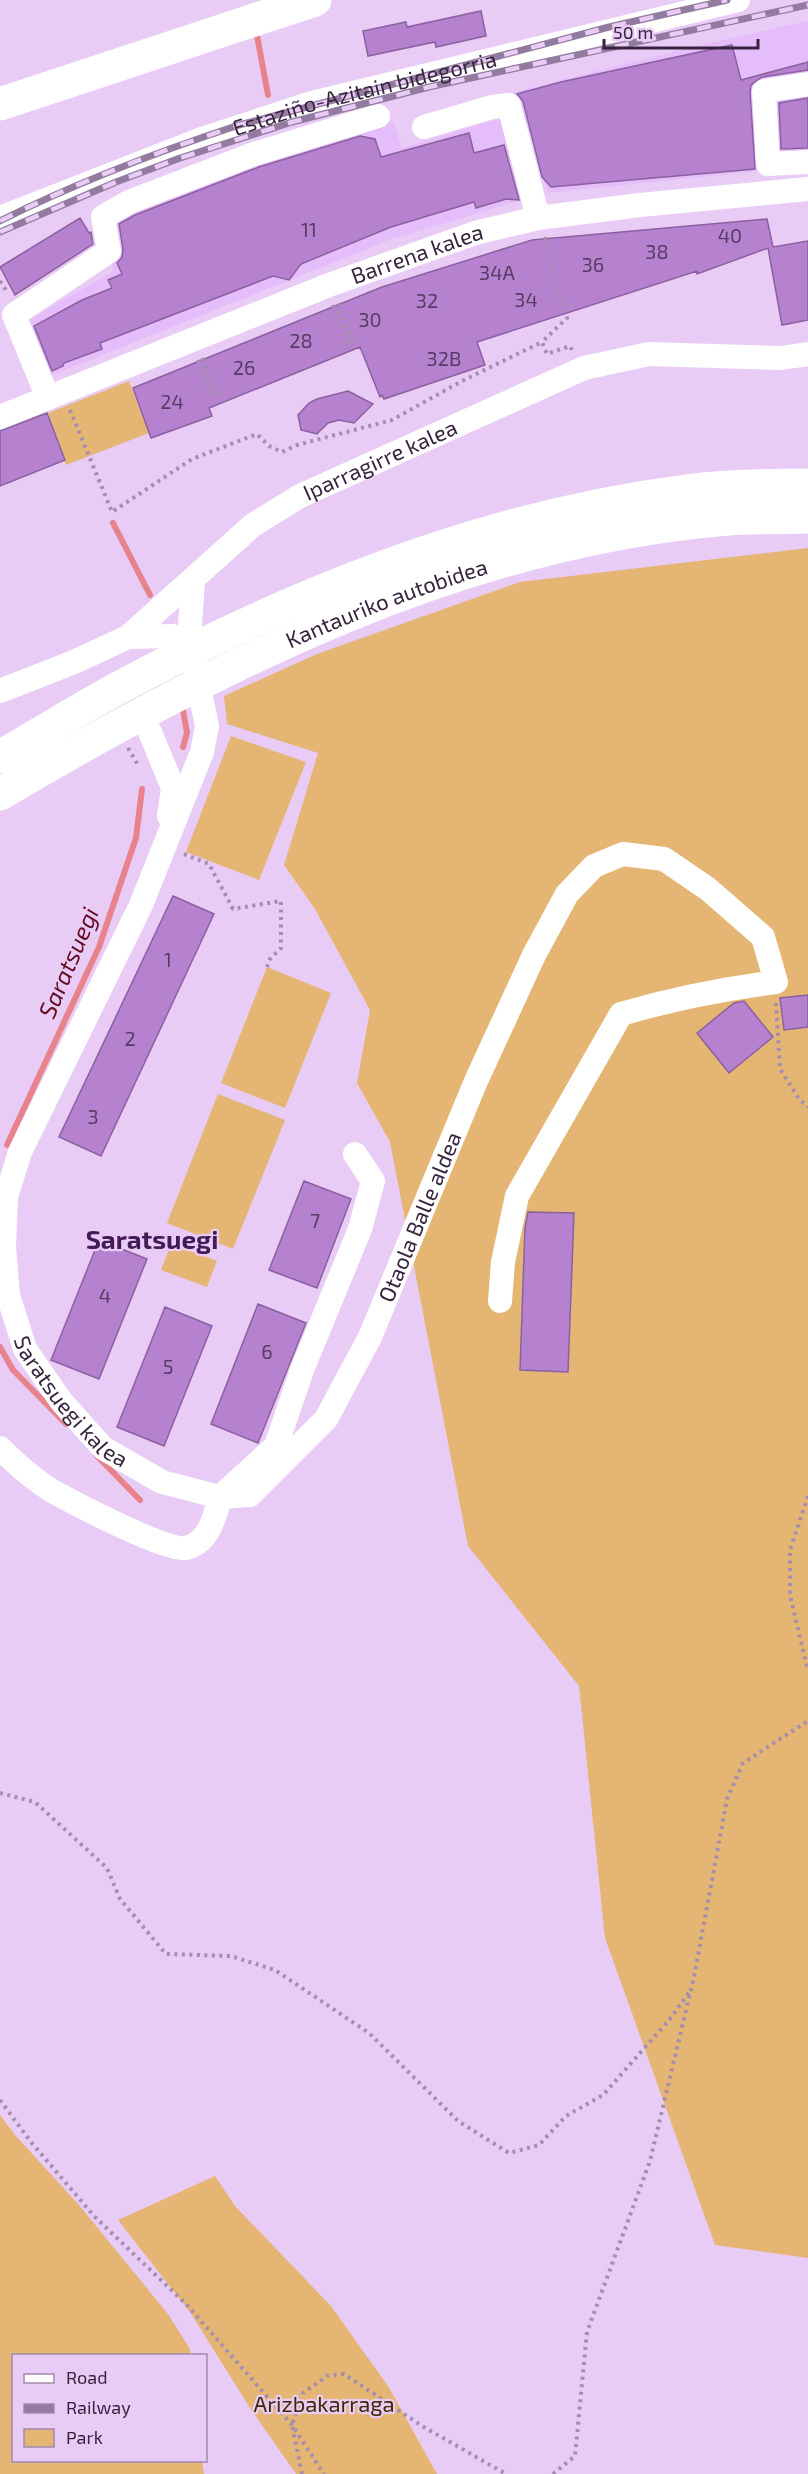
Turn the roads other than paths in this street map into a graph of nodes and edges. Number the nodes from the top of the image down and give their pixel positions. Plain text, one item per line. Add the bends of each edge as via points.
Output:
1 (247, 0) edge
2 (315, 0) edge
3 (738, 0) edge
4 (172, 36) junction
5 (0, 82) edge
6 (808, 84) edge
7 (0, 104) edge
8 (378, 116) dead end
9 (424, 127) dead end
10 (808, 162) edge
11 (808, 189) edge
12 (0, 218) edge
13 (541, 223) junction
14 (808, 354) edge
15 (58, 400) junction
16 (0, 417) edge
17 (808, 484) edge
18 (808, 517) edge
19 (193, 580) junction
20 (278, 628) junction
21 (128, 637) junction
22 (189, 640) junction
23 (0, 691) edge
24 (150, 732) dead end
25 (0, 757) edge
26 (0, 794) edge
27 (165, 845) junction
28 (355, 1154) dead end
29 (500, 1301) dead end
30 (0, 1448) edge
31 (220, 1497) junction

1 - 4 highway
2 - 4 highway
3 - 12 street, Estaziño-Azitain bidegorria via 312,103 202,139
4 - 5 highway
4 - 7 highway
6 - 10 street via 764,91 768,164
8 - 15 street via 254,154 129,202 103,217 109,250 14,315
9 - 13 street via 509,105
11 - 13 street, Barrena kalea via 640,205
13 - 15 street, Barrena kalea via 475,234 329,285
14 - 19 street, Iparragirre kalea via 781,358 649,354 584,368 300,496 253,525
15 - 16 street, Barrena kalea
17 - 20 highway, Kantauriko autobidea via 685,491 494,530 380,567
18 - 20 highway, Kantauriko autobidea via 718,520 541,550 363,608
19 - 21 street, Iparragirre kalea
19 - 22 street, Saratsuegi kalea
20 - 25 highway, Kantauriko autobidea via 214,639
20 - 26 highway, Kantauriko autobidea via 177,693
21 - 22 street via 172,636
21 - 23 street, Iparragirre kalea
22 - 27 street, Saratsuegi kalea via 207,726 202,752
24 - 27 street, Saratsuegi kalea via 173,788
27 - 31 street, Saratsuegi kalea via 132,924 20,1152 6,1197 4,1247 8,1295 25,1349 61,1401 103,1448 162,1482
28 - 31 street via 373,1181 360,1229 302,1370 276,1446
29 - 31 street, Otaola Balle aldea via 503,1262 517,1196 621,1014 714,990 776,982 763,937 664,859 623,854 594,866 567,894 476,1081 370,1337 326,1419 250,1495
30 - 31 street via 21,1469 54,1491 170,1547 186,1548 205,1536

